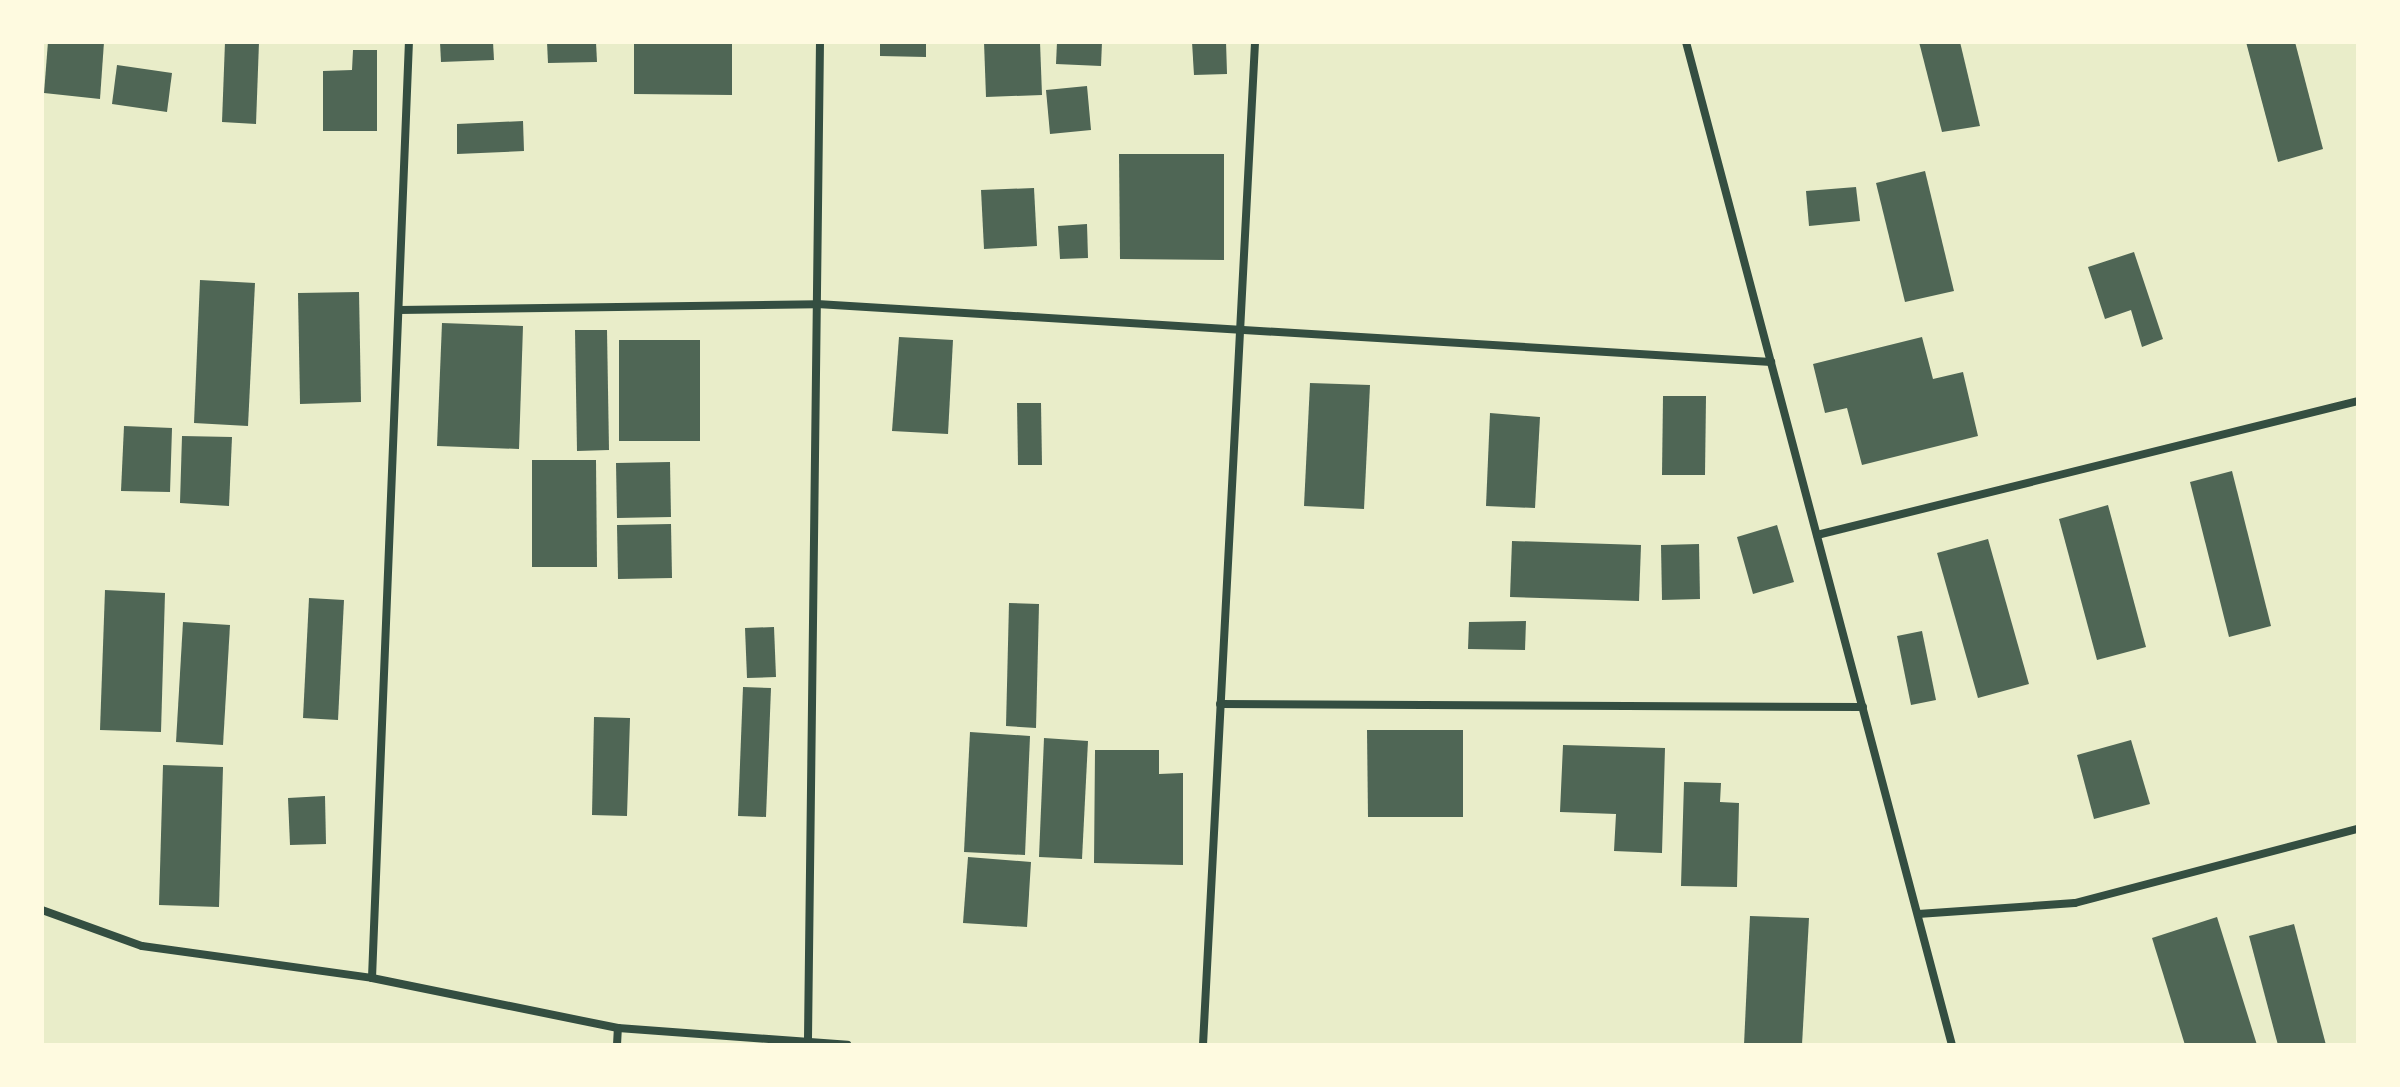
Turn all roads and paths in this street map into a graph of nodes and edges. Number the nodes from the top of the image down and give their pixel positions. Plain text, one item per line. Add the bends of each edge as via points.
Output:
1 (409, 42) edge
2 (820, 42) edge
3 (1255, 42) edge
4 (1686, 42) edge
5 (817, 304) junction
6 (399, 310) junction
7 (1239, 335) junction
8 (1771, 362) junction
9 (2358, 401) edge
10 (1817, 535) junction
11 (1220, 704) junction
12 (1863, 707) junction
13 (2358, 829) edge
14 (42, 910) edge
15 (1918, 914) junction
16 (372, 978) junction
17 (618, 1028) junction
18 (808, 1038) junction
19 (617, 1045) edge
20 (847, 1045) edge
21 (1203, 1045) edge
22 (1952, 1045) edge

1 - 6 street
2 - 5 street
3 - 7 street
4 - 8 street
5 - 6 street
5 - 7 street
5 - 18 street
6 - 16 street
7 - 8 street
7 - 11 street
8 - 10 street
9 - 10 street
10 - 12 street
11 - 12 street
11 - 21 street
12 - 15 street
13 - 15 street via 2075,903
14 - 16 street via 142,946
15 - 22 street
16 - 17 street
17 - 18 street
17 - 19 street
18 - 20 street

